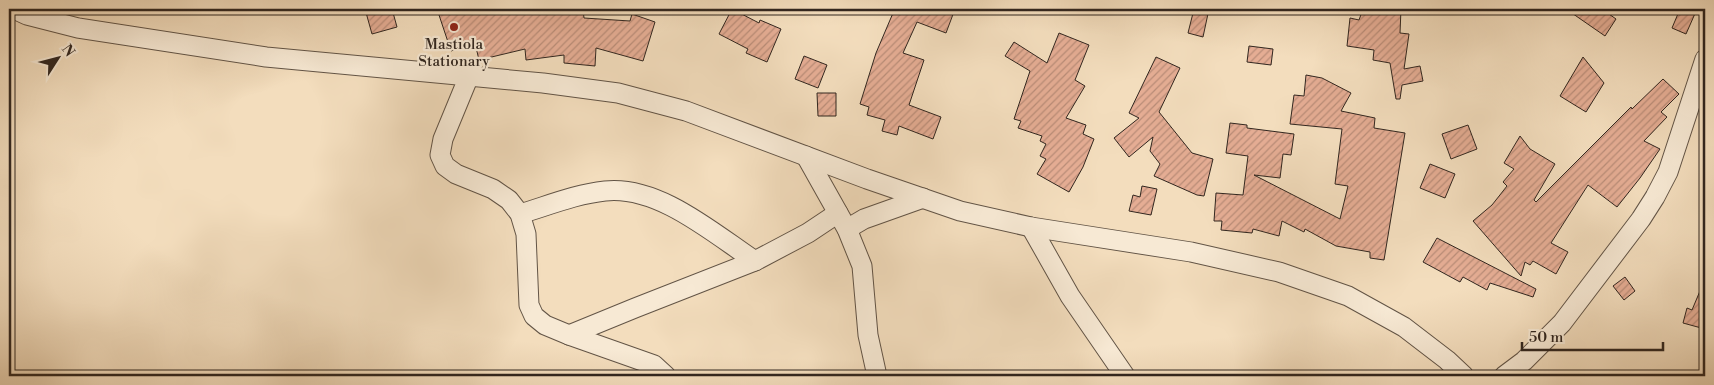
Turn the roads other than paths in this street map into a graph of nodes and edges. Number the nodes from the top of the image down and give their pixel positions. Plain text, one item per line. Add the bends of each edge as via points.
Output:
1 (14, 9) edge
2 (1705, 60) edge
3 (469, 76) junction
4 (806, 156) junction
5 (923, 198) junction
6 (520, 214) junction
7 (842, 221) junction
8 (1031, 227) junction
9 (755, 261) junction
10 (569, 336) junction
11 (666, 376) edge
12 (877, 376) edge
13 (1125, 376) edge
14 (1464, 376) edge
15 (1504, 376) edge

1 - 3 street via 78,28 266,57
2 - 15 street via 1668,172 1655,197 1562,323
3 - 4 street via 618,93 686,112
3 - 6 street via 443,139 440,155 445,166 493,189 509,200
4 - 5 street
4 - 7 street
5 - 7 street via 864,219
5 - 8 street via 960,211
6 - 9 street via 606,191 635,192 685,215
6 - 10 street via 526,234 529,305 534,316 545,325
7 - 9 street via 808,233
7 - 12 street via 862,266 868,335
8 - 13 street via 1070,296
8 - 14 street via 1191,252 1279,272 1348,296 1404,328
9 - 10 street
10 - 11 street via 654,366

